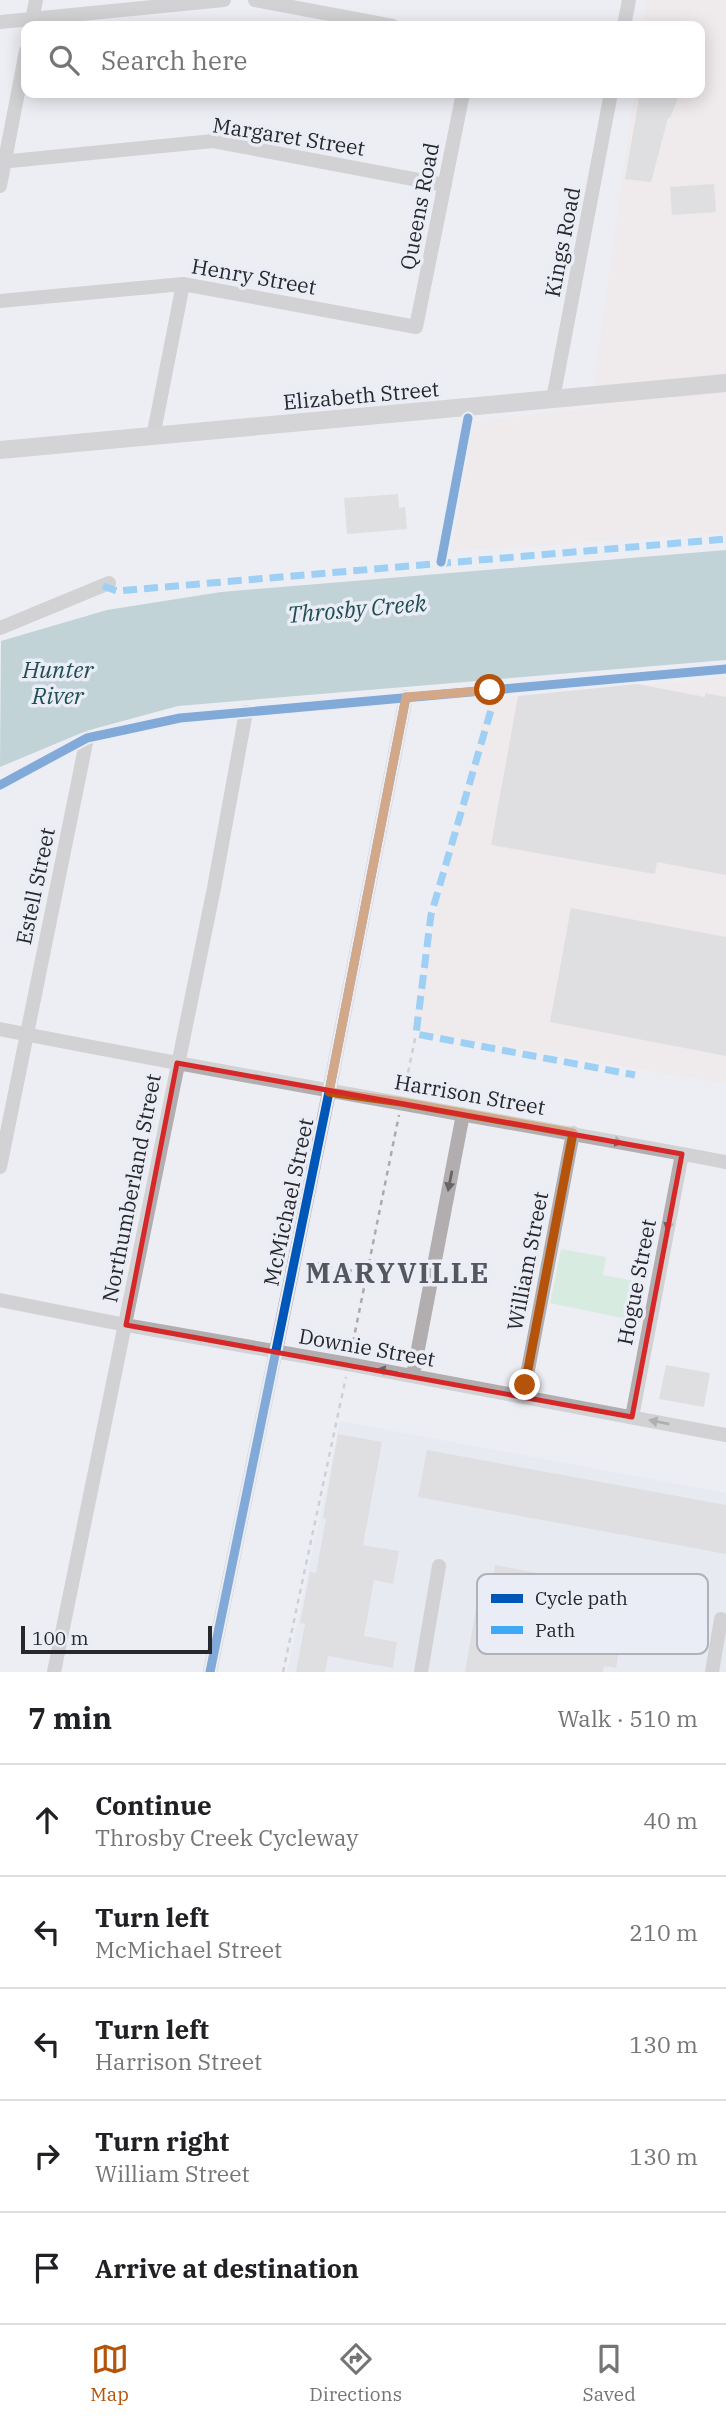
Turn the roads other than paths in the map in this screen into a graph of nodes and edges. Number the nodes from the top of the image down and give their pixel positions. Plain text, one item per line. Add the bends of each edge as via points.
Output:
1 (36, 0) edge
2 (224, 0) edge
3 (255, 0) edge
4 (629, 0) edge
5 (32, 21) edge
6 (49, 21) edge
7 (366, 21) edge
8 (625, 21) edge
9 (0, 22) edge
10 (21, 23) edge
11 (21, 74) edge
12 (462, 98) edge
13 (610, 98) edge
14 (2, 162) edge
15 (445, 185) junction
16 (0, 186) edge
17 (183, 284) junction
18 (0, 301) edge
19 (416, 327) joint
20 (726, 383) edge
21 (553, 399) junction
22 (153, 437) junction
23 (0, 450) edge
24 (109, 583) dead end
25 (0, 628) edge
26 (406, 697) dead end
27 (246, 712) dead end
28 (87, 738) dead end
29 (0, 1029) edge
30 (26, 1034) junction
31 (177, 1063) junction
32 (329, 1092) junction
33 (463, 1114) junction
34 (573, 1133) junction
35 (682, 1154) junction
36 (726, 1162) edge
37 (0, 1167) edge
38 (0, 1300) edge
39 (126, 1325) junction
40 (275, 1353) junction
41 (413, 1376) junction
42 (523, 1396) junction
43 (632, 1417) junction
44 (726, 1435) edge
45 (439, 1566) dead end
46 (721, 1619) dead end
47 (54, 1672) edge
48 (210, 1672) edge
49 (421, 1672) edge
50 (712, 1672) edge

1 - 5 street
2 - 6 street
3 - 7 street
4 - 8 street
9 - 10 street
11 - 14 street
12 - 15 street, Queens Road
13 - 21 street, Kings Road
14 - 15 street, Margaret Street via 213,141
14 - 16 street
15 - 19 street, Queens Road
17 - 18 street, Henry Street
17 - 19 street, Henry Street
17 - 22 street
20 - 21 main road, Elizabeth Street
21 - 22 main road, Elizabeth Street
22 - 23 main road, Elizabeth Street
24 - 25 street
26 - 32 street, McMichael Street
27 - 31 street, Northumberland Street
28 - 30 street, Estell Street
29 - 30 street, Harrison Street
30 - 31 street, Harrison Street
30 - 37 street, Estell Street
31 - 32 street, Harrison Street
31 - 39 street, Northumberland Street
32 - 33 street, Harrison Street
32 - 40 street, McMichael Street
33 - 34 street, Harrison Street
33 -> 41 street
34 -> 35 street, Harrison Street
34 - 42 street, William Street
35 - 36 street, Harrison Street
35 -> 43 street, Hogue Street
38 - 39 street, Downie Street
39 - 40 street, Downie Street
39 - 47 street, Northumberland Street
41 -> 40 street, Downie Street
40 - 48 street, McMichael Street
41 - 42 street, Downie Street
42 - 43 street, Downie Street
44 -> 43 street, Downie Street
45 - 49 street
46 - 50 street

